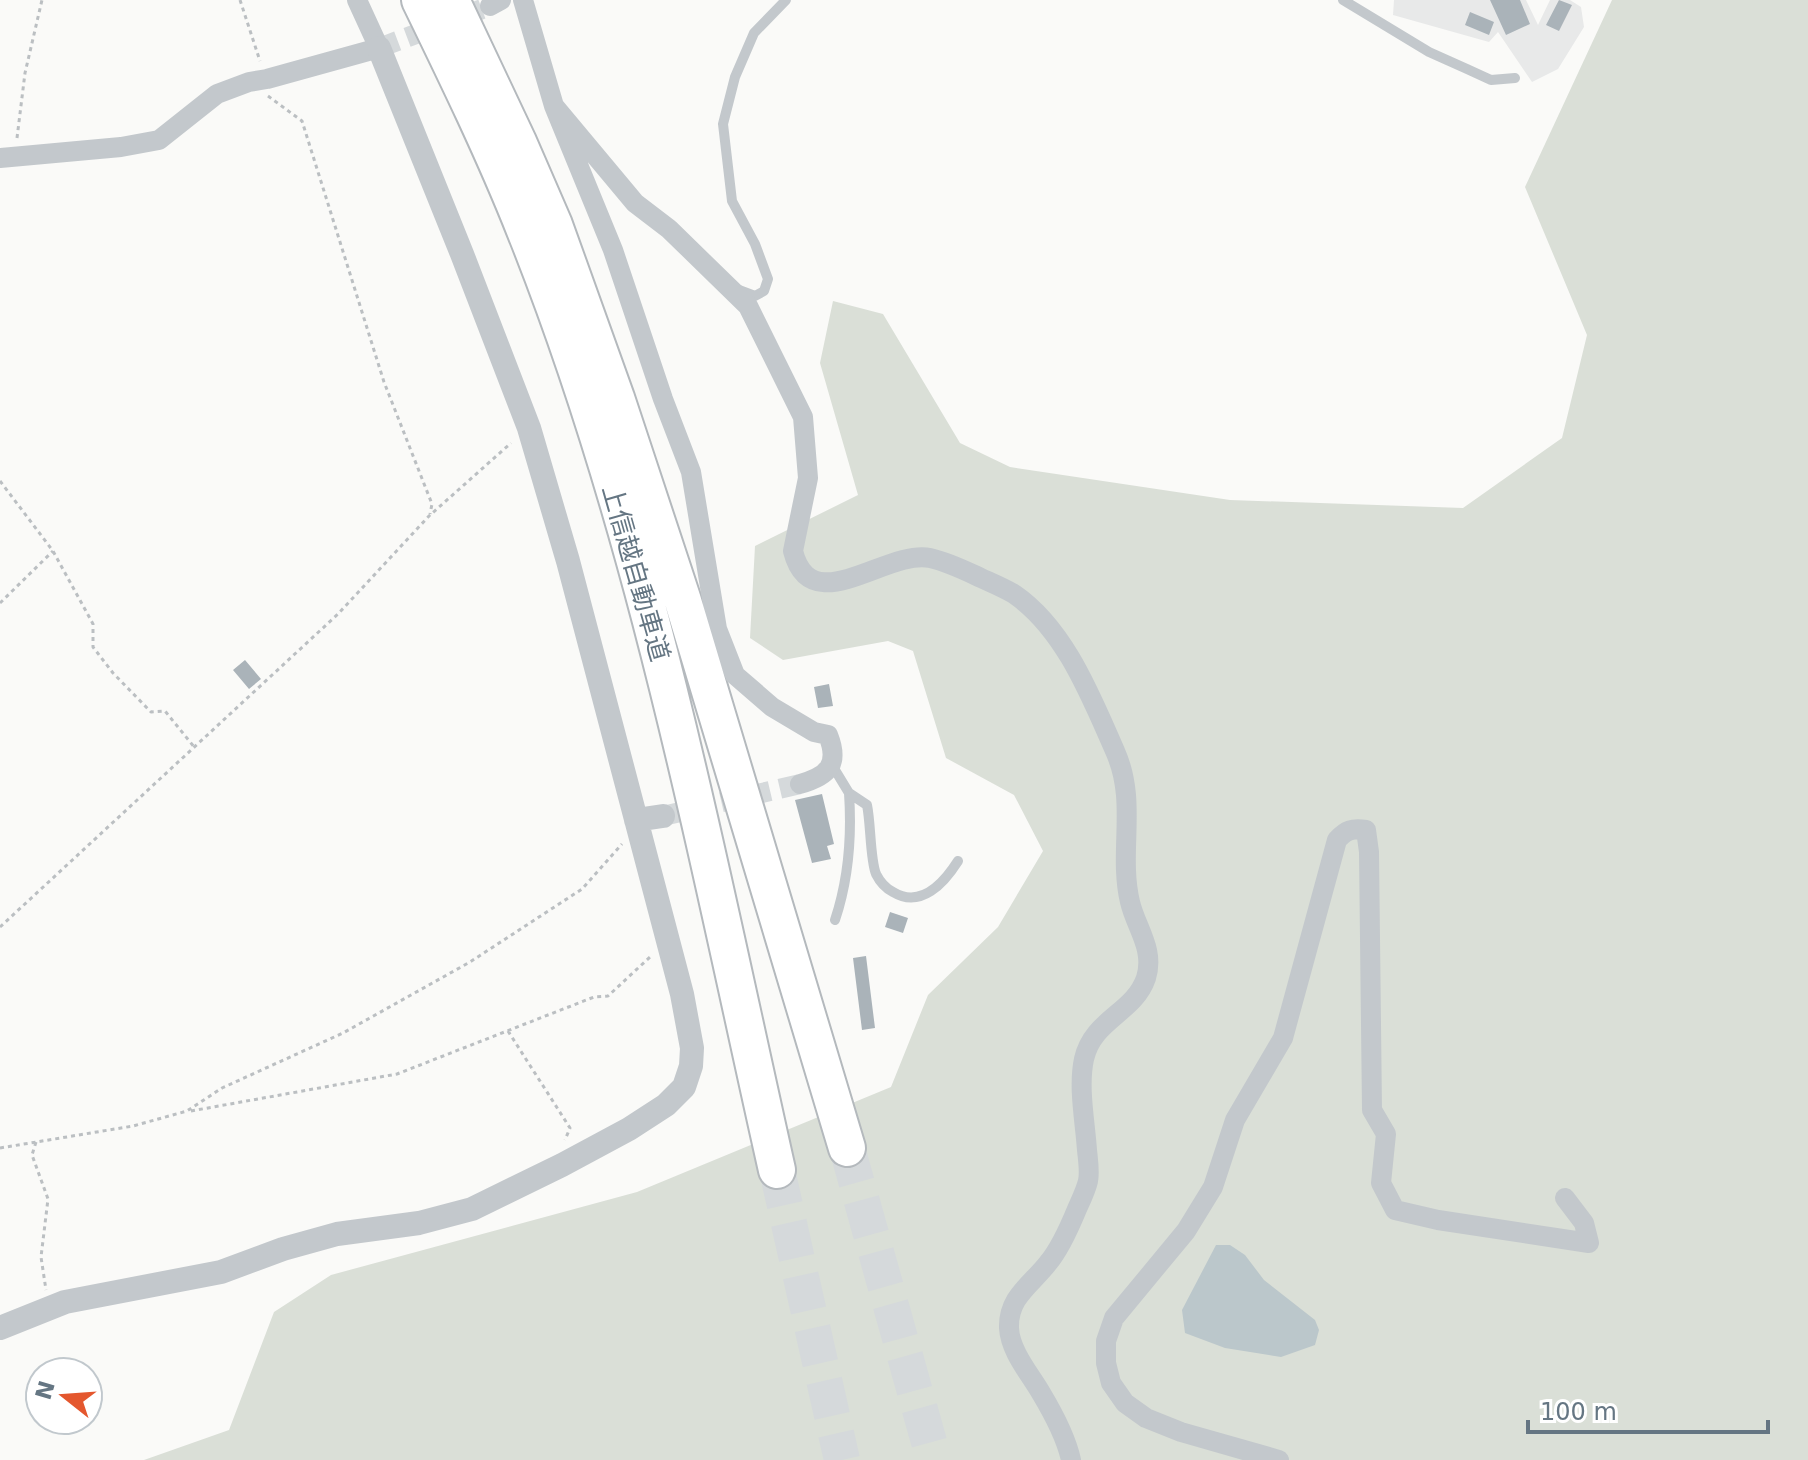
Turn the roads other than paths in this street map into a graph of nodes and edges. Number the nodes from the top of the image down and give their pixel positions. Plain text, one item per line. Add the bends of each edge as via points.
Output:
1 (357, 0) edge
2 (420, 0) edge
3 (451, 0) edge
4 (523, 0) edge
5 (786, 0) edge
6 (1343, 0) edge
7 (379, 48) junction
8 (1515, 78) dead end
9 (554, 106) junction
10 (7, 158) edge
11 (726, 285) junction
12 (832, 765) junction
13 (800, 784) tunnel mouth
14 (849, 793) junction
15 (663, 816) tunnel mouth
16 (636, 820) junction
17 (958, 861) dead end
18 (835, 920) dead end
19 (847, 1148) tunnel mouth
20 (777, 1170) tunnel mouth
21 (1565, 1198) dead end
22 (0, 1328) edge
23 (1071, 1460) edge
24 (1279, 1460) edge

1 - 7 street
2 - 20 highway, 上信越自動車道 via 525,231 614,492 686,760
3 - 19 highway, 上信越自動車道 via 554,225 616,398 683,601
4 - 9 street
5 - 11 lane via 754,33 723,124 732,201 768,279 764,291 755,296
6 - 8 lane via 1429,52 1491,80
7 - 10 street via 217,94 159,140
7 - 16 street via 529,428
9 - 11 street via 635,203
9 - 12 street via 613,250 691,472 717,629 735,675 772,707 828,735 834,749
11 - 23 street via 748,306 803,417 808,478 793,551 807,578 822,583 850,579 887,563 926,557 955,565 1014,595 1058,637 1117,756 1129,809 1124,873 1147,943 1146,977 1131,1002 1093,1035 1084,1059 1083,1085 1089,1179 1049,1262 1011,1305 1009,1331
12 - 13 street via 820,778
12 - 14 lane
14 - 17 lane via 867,805 875,872 884,887 903,898 917,897 936,889
14 - 18 lane via 845,889
15 - 16 street
16 - 22 street via 692,1048 684,1087 666,1105 472,1209 419,1223 337,1234 221,1272 65,1302
21 - 24 street via 1584,1223 1589,1243 1395,1210 1381,1183 1386,1134 1372,1110 1369,852 1366,830 1345,831 1337,840 1283,1038 1235,1120 1213,1187 1186,1231 1114,1318 1106,1341 1111,1383 1125,1403 1146,1418

